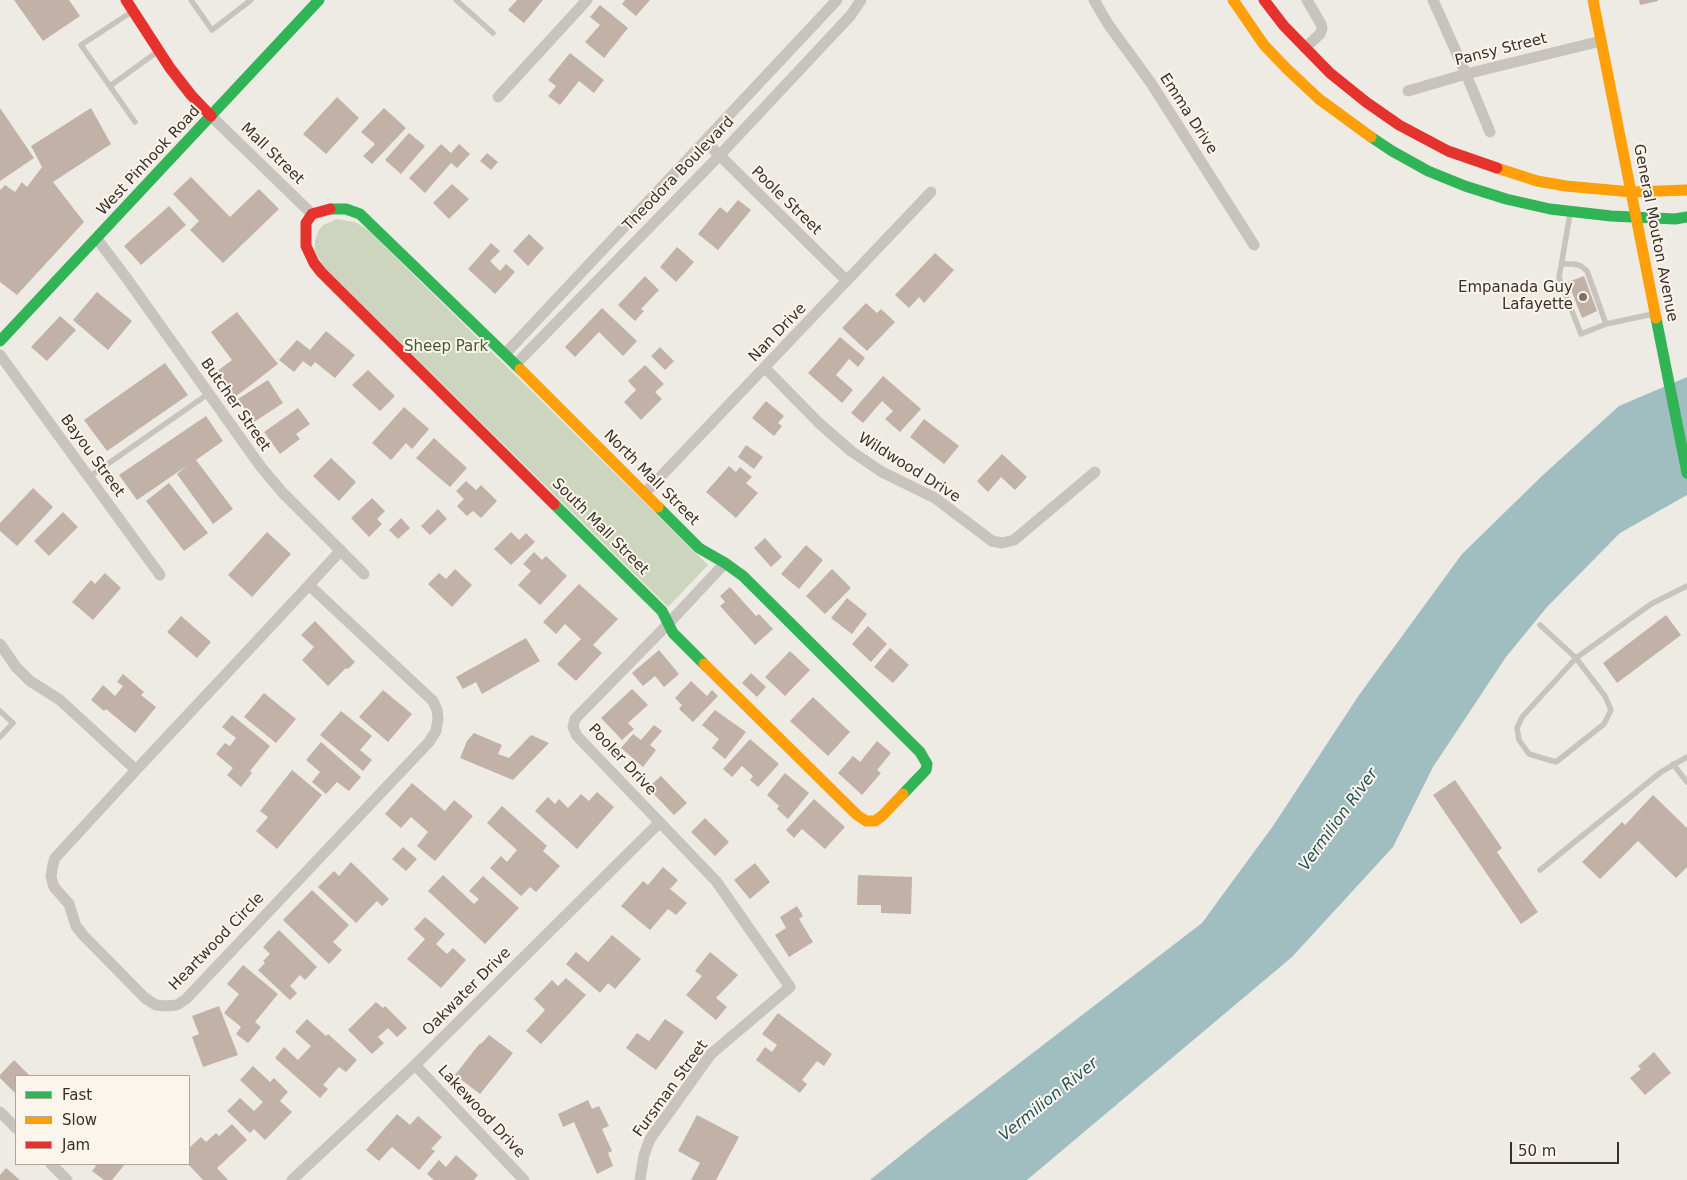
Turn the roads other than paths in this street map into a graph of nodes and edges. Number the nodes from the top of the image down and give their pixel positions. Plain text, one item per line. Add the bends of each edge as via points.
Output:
1 (126, 0) edge
2 (191, 0) edge
3 (251, 0) edge
4 (319, 0) edge
5 (456, 0) edge
6 (587, 0) edge
7 (837, 0) edge
8 (861, 0) edge
9 (1094, 0) edge
10 (1233, 0) edge
11 (1264, 0) edge
12 (1307, 0) edge
13 (1433, 0) edge
14 (1593, 0) edge
15 (133, 10) junction
16 (493, 33) dead end
17 (1601, 41) junction
18 (158, 51) junction
19 (1295, 58) junction
20 (1466, 74) junction
21 (110, 86) junction
22 (1408, 92) dead end
23 (498, 97) dead end
24 (211, 116) junction
25 (135, 122) dead end
26 (1490, 132) dead end
27 (704, 142) junction
28 (719, 156) junction
29 (1687, 190) edge
30 (931, 192) dead end
31 (1632, 192) junction
32 (1570, 212) junction
33 (312, 214) junction
34 (1636, 217) junction
35 (1687, 217) edge
36 (97, 239) junction
37 (1254, 245) dead end
38 (1563, 264) junction
39 (847, 281) junction
40 (1656, 314) junction
41 (1606, 324) junction
42 (0, 341) edge
43 (505, 354) junction
44 (0, 355) edge
45 (515, 365) junction
46 (765, 368) junction
47 (208, 394) junction
48 (1095, 472) dead end
49 (1687, 472) edge
50 (89, 477) junction
51 (645, 493) junction
52 (341, 550) junction
53 (725, 563) junction
54 (364, 574) dead end
55 (160, 575) dead end
56 (309, 585) junction
57 (1687, 586) edge
58 (668, 624) junction
59 (1540, 625) dead end
60 (0, 644) edge
61 (1576, 658) junction
62 (0, 711) edge
63 (0, 737) edge
64 (1687, 756) edge
65 (1673, 764) junction
66 (136, 770) junction
67 (1687, 782) edge
68 (901, 797) joint
69 (660, 822) junction
70 (1540, 870) dead end
71 (790, 987) joint
72 (415, 1065) junction
73 (0, 1112) edge
74 (15, 1127) edge
75 (52, 1165) edge
76 (67, 1180) edge
77 (292, 1180) edge
78 (524, 1180) edge
79 (640, 1180) edge

1 - 15 street
2 - 3 lane via 212,30
4 - 24 street, West Pinhook Road
5 - 16 lane
6 - 23 street
7 - 27 street, Theodora Boulevard
8 - 28 street, Theodora Boulevard via 851,15
9 - 37 street, Emma Drive
10 - 19 street via 1264,45
11 - 19 street
12 - 19 street via 1322,29
13 - 20 street
14 - 17 street, General Mouton Avenue
15 - 18 street
15 - 21 lane via 81,45
17 - 20 street, Pansy Street
17 - 31 street, General Mouton Avenue
18 - 21 lane
18 - 24 street
19 - 31 street via 1330,73 1399,125 1477,162 1537,181
19 - 32 street via 1319,99 1392,151 1465,186 1506,199
20 - 22 street, Pansy Street
20 - 26 street
21 - 25 lane
24 - 33 street, Mall Street
24 - 36 street, West Pinhook Road
27 - 28 street, Poole Street
27 - 43 street, Theodora Boulevard
28 - 39 street, Poole Street
28 - 45 street, Theodora Boulevard
29 - 31 street
30 - 39 street, Nan Drive
31 - 34 street, General Mouton Avenue
32 - 34 street
32 - 38 lane
33 - 43 street, North Mall Street via 322,210 346,209 360,214
33 - 58 street, South Mall Street via 306,223 304,238 310,256 321,272 662,611
34 - 35 street
34 - 40 street, General Mouton Avenue
36 - 42 street, West Pinhook Road
36 - 47 street, Butcher Street
38 - 41 lane via 1581,266 1587,271
38 - 41 lane via 1559,278 1581,334
39 - 46 street, Nan Drive
40 - 41 lane
40 - 49 street, General Mouton Avenue
43 - 45 street, North Mall Street
44 - 50 street, Bayou Street
45 - 51 street, North Mall Street
46 - 48 street, Wildwood Drive via 819,424 851,451 882,472 935,498 992,540 1002,543 1014,540
46 - 51 street, Nan Drive
47 - 50 lane
47 - 52 street, Butcher Street via 261,468
50 - 55 street, Bayou Street
51 - 53 street, North Mall Street via 699,548
52 - 54 street, Butcher Street
52 - 56 street, Heartwood Circle
53 - 58 street, Pooler Drive
53 - 68 street, North Mall Street via 743,576 920,752 927,764 926,770
56 - 66 street, Heartwood Circle
56 - 66 street, Heartwood Circle via 428,694 437,710 436,731 186,999 165,1006 145,998 83,936 69,904 57,892 51,877 56,858
57 - 61 lane via 1651,604
58 - 68 street, South Mall Street via 673,633 863,819 876,821
58 - 69 street, Pooler Drive via 575,719 573,727 577,736
59 - 61 lane
60 - 66 street via 30,681 60,700
61 - 61 lane via 1522,717 1517,728 1519,740 1530,754 1556,762 1604,724 1611,710 1605,696
62 - 63 lane via 13,723
64 - 65 lane
65 - 67 lane
65 - 70 lane
69 - 71 street, Pooler Drive via 716,881
69 - 72 street, Oakwater Drive
71 - 79 street, Fursman Street via 711,1054 650,1139
72 - 77 street, Oakwater Drive
72 - 78 street, Lakewood Drive
73 - 74 street
75 - 76 street

